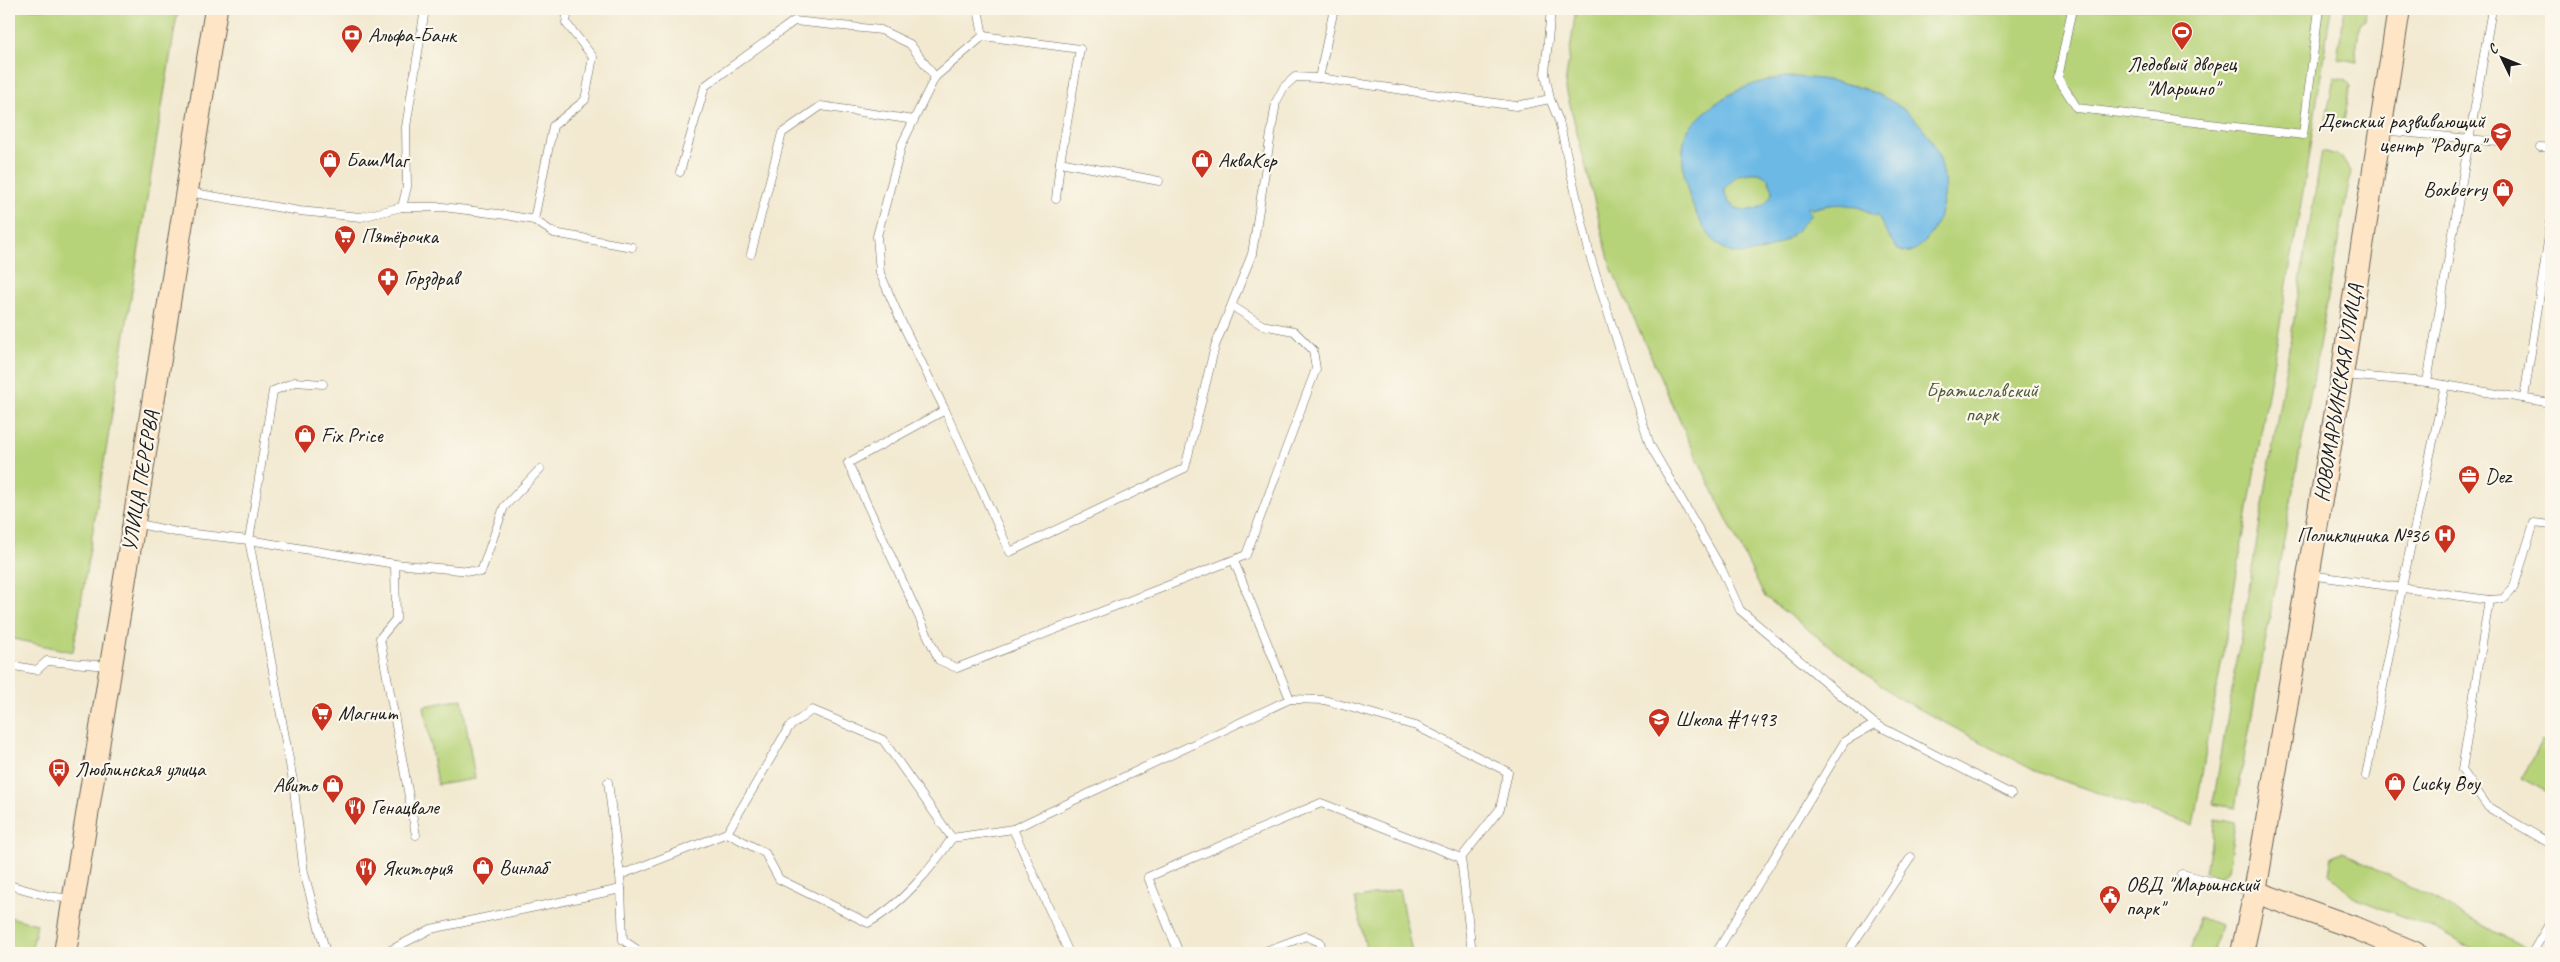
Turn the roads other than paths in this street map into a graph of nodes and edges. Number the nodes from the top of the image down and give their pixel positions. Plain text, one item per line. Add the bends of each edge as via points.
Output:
1 (216, 9) edge
2 (425, 9) edge
3 (568, 9) edge
4 (978, 9) edge
5 (1334, 9) edge
6 (1551, 9) edge
7 (2072, 9) edge
8 (2319, 9) edge
9 (2399, 9) edge
10 (2492, 9) edge
11 (983, 36) junction
12 (935, 77) junction
13 (1319, 78) junction
14 (1550, 99) junction
15 (914, 120) junction
16 (2380, 130) junction
17 (2471, 138) junction
18 (2498, 142) dead end
19 (2540, 146) dead end
20 (2551, 148) edge
21 (1060, 162) junction
22 (680, 172) dead end
23 (1159, 181) dead end
24 (186, 192) junction
25 (1056, 199) dead end
26 (402, 207) junction
27 (534, 220) junction
28 (2551, 222) edge
29 (632, 247) dead end
30 (751, 254) dead end
31 (1232, 306) junction
32 (2342, 375) junction
33 (2427, 382) junction
34 (323, 384) dead end
35 (2445, 385) junction
36 (2524, 398) junction
37 (2551, 403) edge
38 (945, 410) junction
39 (540, 469) dead end
40 (133, 522) junction
41 (2551, 525) edge
42 (249, 540) junction
43 (1234, 560) junction
44 (395, 564) junction
45 (2308, 575) junction
46 (2402, 587) junction
47 (2489, 600) junction
48 (9, 664) edge
49 (110, 667) junction
50 (1290, 699) junction
51 (1875, 724) junction
52 (2366, 776) dead end
53 (608, 782) dead end
54 (2011, 794) dead end
55 (1013, 828) junction
56 (727, 833) junction
57 (416, 835) dead end
58 (952, 838) junction
59 (2551, 844) edge
60 (1911, 857) dead end
61 (1461, 858) junction
62 (2182, 874) dead end
63 (620, 875) junction
64 (9, 885) edge
65 (621, 889) junction
66 (2255, 892) junction
67 (74, 899) junction
68 (2551, 921) edge
69 (65, 953) edge
70 (326, 953) edge
71 (385, 953) edge
72 (642, 953) edge
73 (1069, 953) edge
74 (1179, 953) edge
75 (1260, 953) edge
76 (1323, 953) edge
77 (1472, 953) edge
78 (1716, 953) edge
79 (1846, 953) edge
80 (2242, 953) edge
81 (2415, 953) edge
82 (2532, 953) edge

1 - 24 street, УЛИЦА ПЕРЕРВА
2 - 26 lane via 406,127 407,187
3 - 27 lane via 566,23 593,57 586,100 553,126
4 - 11 lane
5 - 13 lane
6 - 14 lane via 1545,73
7 - 8 lane via 2058,78 2077,108 2304,135
9 - 16 street, НОВОМАРЬИНСКАЯ УЛИЦА
10 - 17 lane
11 - 12 lane
11 - 21 lane via 1080,49
12 - 15 lane
12 - 22 lane via 910,44 881,30 794,21 705,86
13 - 14 lane via 1516,106
13 - 31 lane via 1295,77 1284,86 1276,102 1252,254
14 - 51 lane via 1559,121 1590,256 1650,445 1721,568 1740,610
15 - 30 lane via 821,106 782,133
15 - 38 lane via 902,144 877,236 880,273
16 - 17 lane
16 - 32 street, НОВОМАРЬИНСКАЯ УЛИЦА
17 - 18 lane
17 - 33 lane
19 - 20 lane
21 - 23 lane
21 - 25 lane
24 - 26 lane via 299,211 361,217
24 - 40 street, УЛИЦА ПЕРЕРВА
26 - 27 lane via 443,207
27 - 29 lane via 554,233
28 - 36 lane
31 - 38 lane via 1215,346 1185,468 1010,552
31 - 43 lane via 1262,325 1294,331 1313,350 1316,369 1246,554
32 - 33 lane
32 - 45 street, НОВОМАРЬИНСКАЯ УЛИЦА
33 - 35 lane
34 - 42 lane via 295,382 273,391
35 - 36 lane
35 - 46 lane
36 - 37 lane
38 - 43 lane via 848,463 939,660 957,668
39 - 44 lane via 504,507 482,572
40 - 42 lane via 176,532
40 - 49 street, УЛИЦА ПЕРЕРВА
41 - 47 lane via 2534,523 2514,587 2503,599
42 - 44 lane
42 - 70 lane via 293,781 304,873
43 - 50 lane
44 - 57 lane via 396,620 380,638
45 - 46 lane via 2373,586
45 - 66 street, НОВОМАРЬИНСКАЯ УЛИЦА
46 - 47 lane
46 - 52 lane
47 - 59 lane via 2462,770 2488,806
48 - 49 lane via 38,670 47,661
49 - 67 street, УЛИЦА ПЕРЕРВА
50 - 55 lane
50 - 61 lane via 1324,700 1416,726 1508,772 1500,809
51 - 54 lane
51 - 78 lane via 1845,741
53 - 63 lane
55 - 58 lane
55 - 73 lane
56 - 58 lane via 765,853 778,879 868,923 882,916 936,862
56 - 58 lane via 789,727 812,710 883,740
56 - 63 lane
60 - 79 lane
61 - 74 lane via 1321,803 1148,877
61 - 77 lane
62 - 66 lane
63 - 65 lane
64 - 67 lane via 48,896
65 - 71 lane via 431,929
65 - 72 lane via 623,940
66 - 80 street, НОВОМАРЬИНСКАЯ УЛИЦА
66 - 81 street
67 - 69 street, УЛИЦА ПЕРЕРВА
68 - 82 lane
75 - 76 lane via 1306,936 1320,942

